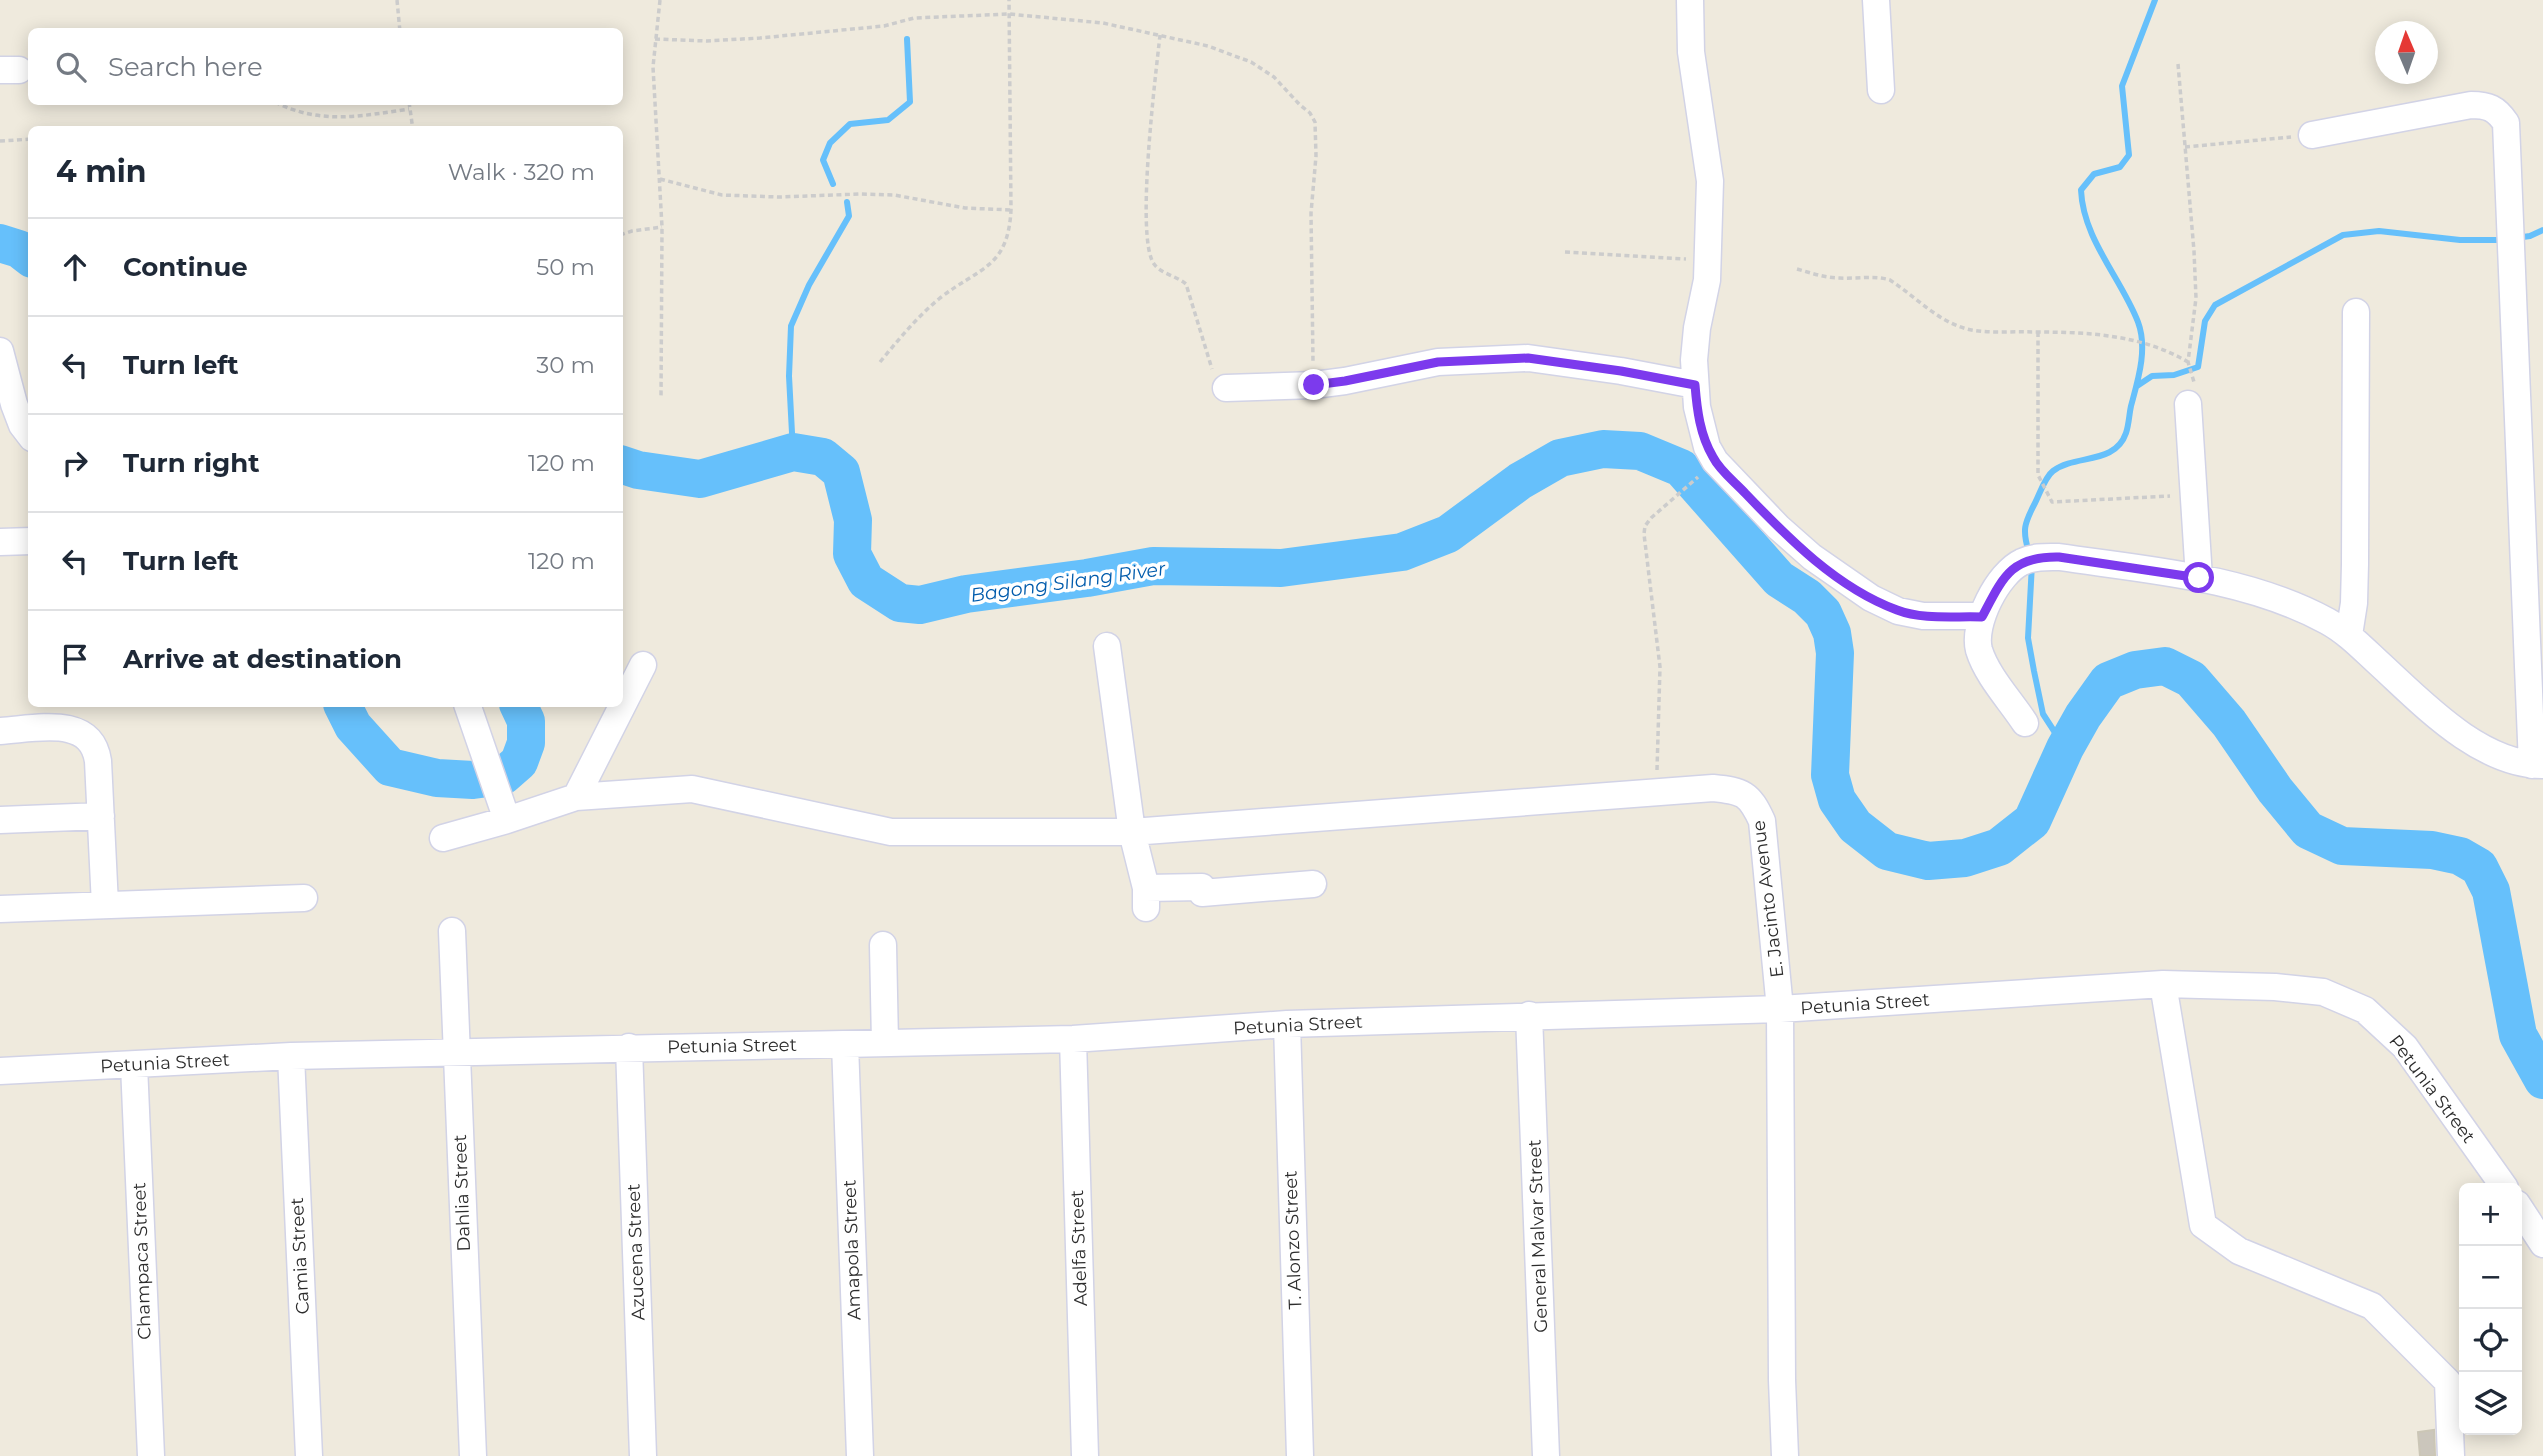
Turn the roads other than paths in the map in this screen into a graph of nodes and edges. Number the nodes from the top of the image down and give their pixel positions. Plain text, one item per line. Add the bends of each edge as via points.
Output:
1 (1690, 0) edge
2 (1876, 0) edge
3 (1881, 90) dead end
4 (2312, 135) road end
5 (2356, 312) dead end
6 (0, 351) edge
7 (1695, 385) junction
8 (1226, 388) road end
9 (2191, 393) road end
10 (28, 432) edge
11 (28, 541) edge
12 (0, 542) edge
13 (2199, 578) junction
14 (1982, 617) junction
15 (2349, 635) junction
16 (1107, 646) dead end
17 (643, 665) dead end
18 (623, 704) edge
19 (622, 707) edge
20 (469, 710) edge
21 (63, 716) edge
22 (2025, 723) dead end
23 (0, 731) edge
24 (2538, 765) edge
25 (576, 797) junction
26 (101, 816) junction
27 (0, 820) edge
28 (507, 820) junction
29 (1132, 832) junction
30 (443, 838) dead end
31 (1313, 884) dead end
32 (304, 898) dead end
33 (105, 905) junction
34 (0, 909) edge
35 (452, 931) dead end
36 (883, 945) dead end
37 (2163, 984) junction
38 (1780, 1009) junction
39 (1529, 1015) junction
40 (1287, 1024) junction
41 (1073, 1039) junction
42 (885, 1043) junction
43 (845, 1044) junction
44 (629, 1047) junction
45 (456, 1053) junction
46 (291, 1056) junction
47 (134, 1065) junction
48 (0, 1071) edge
49 (2501, 1183) edge
50 (2522, 1212) edge
51 (2543, 1244) edge
52 (151, 1456) edge
53 (309, 1456) edge
54 (473, 1456) edge
55 (643, 1456) edge
56 (860, 1456) edge
57 (1084, 1456) edge
58 (1300, 1456) edge
59 (1546, 1456) edge
60 (1785, 1456) edge
61 (2451, 1456) edge

1 - 7 street via 1691,52 1710,181 1709,260 1697,328
2 - 3 street
4 - 24 street via 2471,105 2488,105 2506,123
5 - 15 street via 2355,564
6 - 10 street via 14,404
7 - 8 street via 1528,358 1438,362 1314,385
7 - 14 street via 1700,426 1715,461 1812,556 1871,598 1898,611
9 - 13 street
11 - 12 street
13 - 14 street via 2059,557 2031,559 2007,573
13 - 15 street via 2284,602
14 - 22 street via 1978,647 1984,663
15 - 24 street via 2465,737 2514,762
16 - 29 street
17 - 18 street
19 - 25 street
20 - 28 street
21 - 23 street
21 - 26 street via 90,738 96,749
25 - 28 street, E. Jacinto Avenue
25 - 29 street, E. Jacinto Avenue via 692,789 891,831
26 - 27 street
26 - 33 street
28 - 30 street, E. Jacinto Avenue
29 - 31 street via 1146,898 1202,887 1203,893
29 - 38 street, E. Jacinto Avenue via 1713,788 1735,790 1753,801 1762,821
32 - 33 street
33 - 34 street
35 - 45 street, Dahlia Street
36 - 42 street
37 - 38 street, Petunia Street
37 - 49 street, Petunia Street via 2323,992 2365,1010 2404,1047
37 - 61 street via 2203,1225 2239,1251 2372,1306 2448,1382
38 - 39 street, Petunia Street
38 - 60 street, E. Jacinto Avenue
39 - 40 street, Petunia Street
39 - 59 street, General Malvar Street
40 - 41 street, Petunia Street
40 - 58 street, T. Alonzo Street
41 - 42 street, Petunia Street
41 - 57 street, Adelfa Street
42 - 43 street, Petunia Street
43 - 44 street, Petunia Street
43 - 56 street, Amapola Street
44 - 45 street, Petunia Street
44 - 55 street, Azucena Street
45 - 46 street, Petunia Street
45 - 54 street, Dahlia Street
46 - 47 street, Petunia Street
46 - 53 street, Camia Street
47 - 48 street, Petunia Street
47 - 52 street, Champaca Street
50 - 51 street

